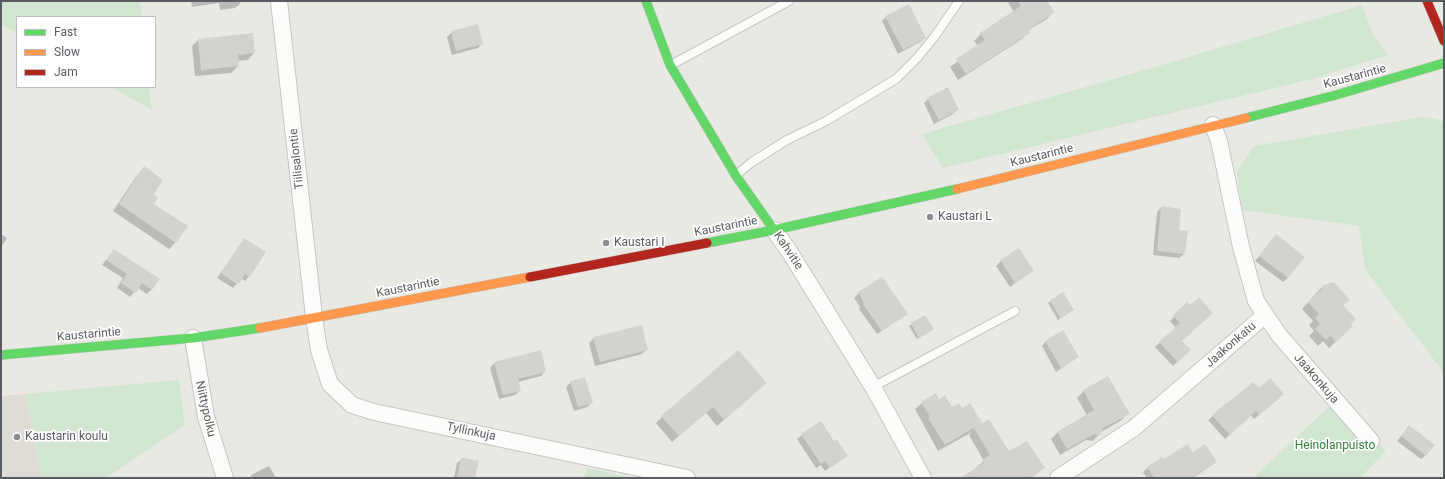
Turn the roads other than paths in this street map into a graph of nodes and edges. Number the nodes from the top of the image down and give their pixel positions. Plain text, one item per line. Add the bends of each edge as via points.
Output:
1 (280, 1) edge
2 (646, 1) edge
3 (789, 1) edge
4 (959, 1) edge
5 (1427, 1) edge
6 (1444, 41) edge
7 (1444, 63) edge
8 (670, 65) junction
9 (1213, 125) junction
10 (736, 176) junction
11 (774, 230) junction
12 (1015, 311) dead end
13 (1264, 316) junction
14 (314, 318) junction
15 (192, 338) junction
16 (1, 356) edge
17 (873, 387) junction
18 (1371, 440) dead end
19 (225, 478) edge
20 (688, 478) edge
21 (923, 478) edge
22 (1058, 478) edge

1 - 14 street, Tiilisalontie
2 - 8 main road, Kahvitie
3 - 8 lane
4 - 10 lane via 935,36 896,79 826,121 787,140 752,162
5 - 6 main road
7 - 9 main road, Kaustarintie via 1336,95
8 - 10 main road, Kahvitie
9 - 11 main road, Kaustarintie via 968,187
9 - 13 street, Jaakonkatu via 1221,148 1241,247 1256,301
10 - 11 main road, Kahvitie
11 - 14 main road, Kaustarintie
11 - 17 street, Kahvitie
12 - 17 lane
13 - 18 street, Jaakonkuja via 1311,374
13 - 22 street, Jaakonkatu via 1134,428
14 - 15 main road, Kaustarintie
14 - 20 street, Tyllinkuja via 319,350 330,384 352,405 374,412
15 - 16 main road, Kaustarintie
15 - 19 street, Niittypolku via 206,416
17 - 21 street, Kahvitie

